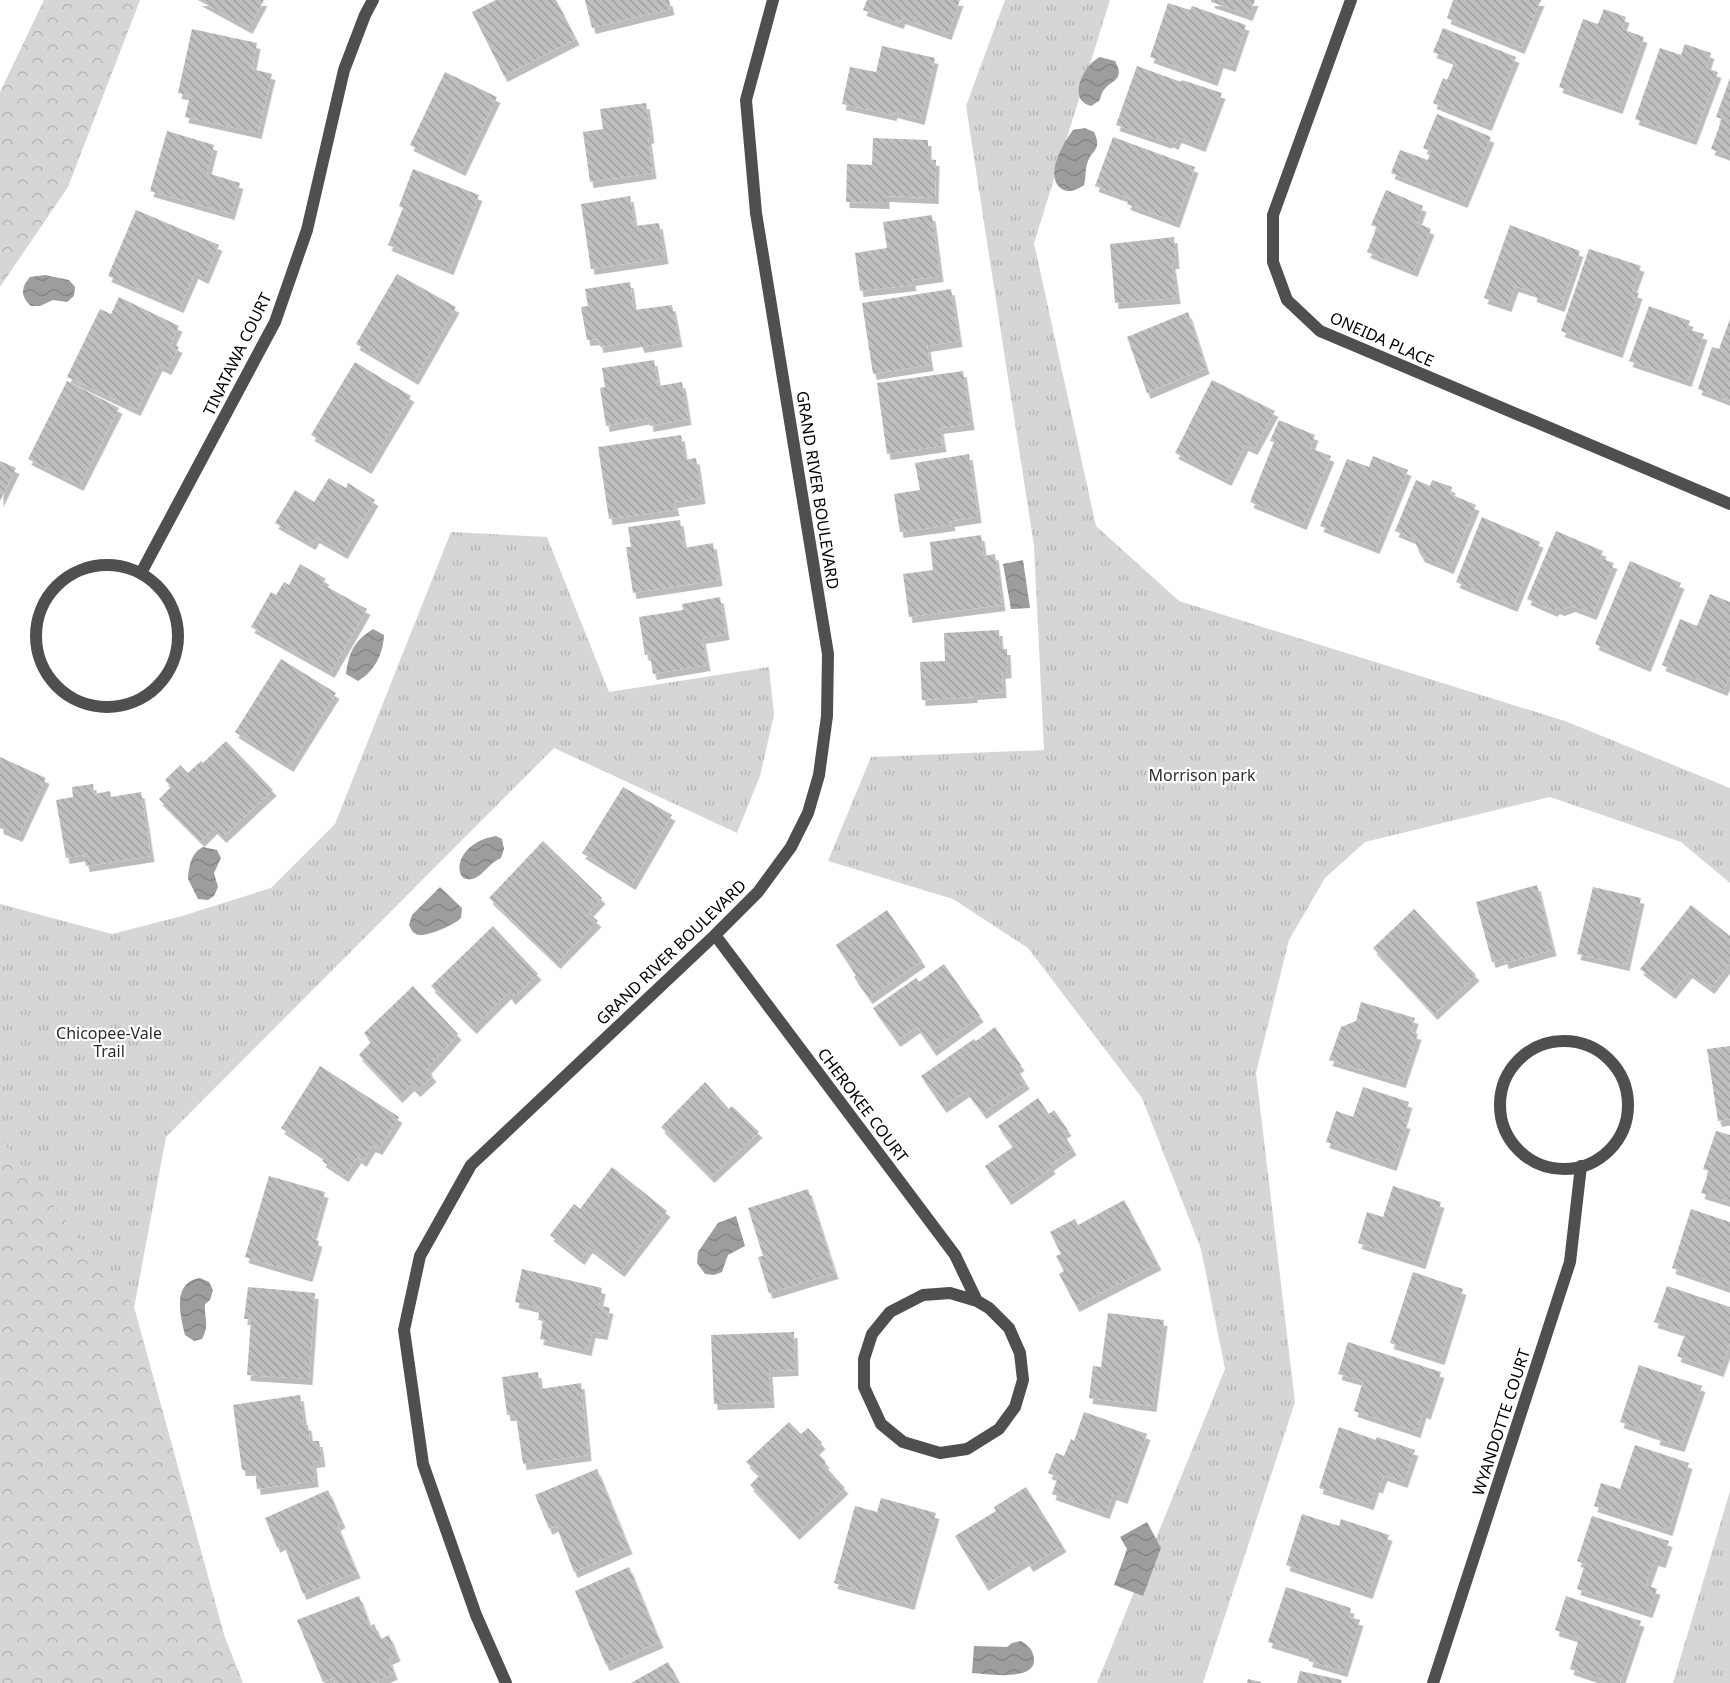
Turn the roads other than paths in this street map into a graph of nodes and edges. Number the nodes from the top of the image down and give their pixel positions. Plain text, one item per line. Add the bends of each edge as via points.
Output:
1 (374, 0) edge
2 (773, 0) edge
3 (1350, 0) edge
4 (1730, 504) edge
5 (141, 573) junction
6 (715, 935) junction
7 (1581, 1167) junction
8 (977, 1301) junction
9 (506, 1683) edge
10 (1433, 1683) edge

1 - 5 street, TINATAWA COURT via 344,70 307,230 275,322
2 - 6 street, GRAND RIVER BOULEVARD via 747,100 756,213 828,654 827,716 819,775 808,813 791,847 758,892
3 - 4 street, ONEIDA PLACE via 1273,215 1273,262 1287,300 1320,332
5 - 5 street via 117,565 84,568 62,580 46,599 38,617 36,642 48,676 65,694 88,705 113,707 138,700 158,686 172,666 177,624 170,601
6 - 8 street, CHEROKEE COURT via 955,1255
6 - 9 street, GRAND RIVER BOULEVARD via 471,1165 420,1256 404,1330 423,1464 476,1615
7 - 7 street via 1601,1157 1617,1141 1627,1118 1628,1096 1616,1067 1600,1051 1579,1042 1545,1043 1521,1056 1507,1074 1500,1095 1504,1128 1516,1147 1533,1161 1559,1169
7 - 10 street, WYANDOTTE COURT via 1570,1262
8 - 8 street, CHEROKEE COURT via 950,1293 922,1295 890,1312 872,1334 864,1359 864,1387 881,1424 903,1442 940,1453 967,1449 999,1430 1015,1407 1023,1380 1020,1353 1009,1328

